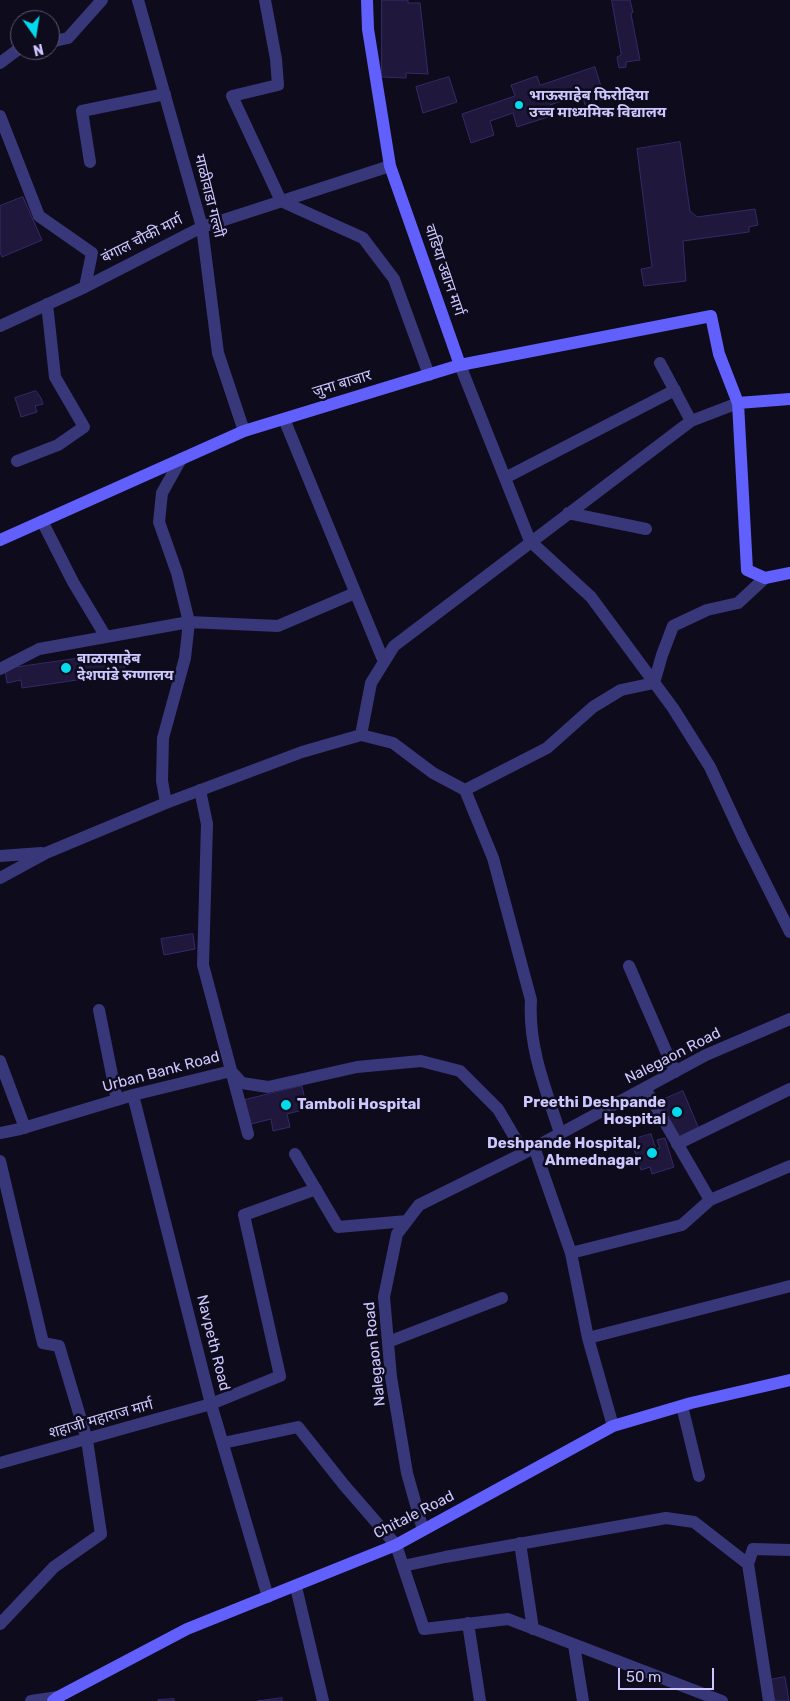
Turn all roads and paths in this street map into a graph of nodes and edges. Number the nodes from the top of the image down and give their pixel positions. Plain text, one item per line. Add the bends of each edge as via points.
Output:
1 (102, 0) edge
2 (138, 0) edge
3 (265, 0) edge
4 (367, 0) edge
5 (60, 40) edge
6 (165, 94) junction
7 (0, 116) edge
8 (90, 162) dead end
9 (390, 166) junction
10 (281, 201) junction
11 (202, 227) junction
12 (85, 287) junction
13 (47, 304) junction
14 (0, 326) edge
15 (660, 363) dead end
16 (460, 365) junction
17 (429, 375) junction
18 (675, 390) junction
19 (790, 399) edge
20 (738, 404) junction
21 (284, 419) junction
22 (691, 421) junction
23 (244, 431) junction
24 (181, 459) junction
25 (17, 461) dead end
26 (505, 478) junction
27 (568, 513) junction
28 (42, 521) junction
29 (646, 529) dead end
30 (0, 540) edge
31 (530, 541) junction
32 (790, 573) edge
33 (764, 578) junction
34 (355, 593) junction
35 (189, 622) junction
36 (106, 637) junction
37 (384, 662) junction
38 (0, 669) edge
39 (654, 684) junction
40 (362, 734) junction
41 (200, 790) junction
42 (464, 790) junction
43 (166, 803) junction
44 (46, 853) junction
45 (0, 856) edge
46 (0, 878) edge
47 (790, 932) edge
48 (629, 966) dead end
49 (99, 1010) dead end
50 (790, 1019) edge
51 (0, 1061) edge
52 (231, 1071) junction
53 (675, 1072) junction
54 (645, 1088) junction
55 (790, 1089) edge
56 (133, 1095) junction
57 (117, 1100) junction
58 (25, 1128) junction
59 (0, 1133) edge
60 (560, 1133) junction
61 (248, 1134) dead end
62 (678, 1144) junction
63 (529, 1150) junction
64 (295, 1154) dead end
65 (0, 1162) edge
66 (790, 1166) edge
67 (316, 1189) junction
68 (710, 1200) junction
69 (407, 1222) junction
70 (571, 1253) junction
71 (790, 1286) edge
72 (502, 1298) dead end
73 (588, 1338) junction
74 (388, 1342) junction
75 (790, 1380) edge
76 (211, 1404) junction
77 (682, 1406) junction
78 (613, 1426) junction
79 (87, 1440) junction
80 (223, 1443) junction
81 (0, 1463) edge
82 (699, 1476) dead end
83 (423, 1530) junction
84 (520, 1543) junction
85 (396, 1545) junction
86 (790, 1550) edge
87 (748, 1564) junction
88 (403, 1566) junction
89 (296, 1587) junction
90 (268, 1597) junction
91 (468, 1623) junction
92 (0, 1624) edge
93 (532, 1629) junction
94 (574, 1645) junction
95 (56, 1700) edge
96 (31, 1701) edge
97 (324, 1701) edge
98 (480, 1701) edge
99 (584, 1701) edge
100 (722, 1701) edge
101 (769, 1701) edge

1 - 5 street via 68,38
2 - 6 street, माळीवाडा गल्ली
3 - 10 street via 278,84 232,96
4 - 9 street, वाडिया उद्यान मार्ग via 368,29
6 - 8 street via 82,111
6 - 11 street, माळीवाडा गल्ली
7 - 12 street via 39,216 92,253
9 - 10 street, बंगाल चौकी मार्ग
9 - 16 street, वाडिया उद्यान मार्ग
10 - 11 street, बंगाल चौकी मार्ग
10 - 17 street via 363,238 394,279
11 - 12 street, बंगाल चौकी मार्ग
11 - 23 street, माळीवाडा गल्ली via 218,354
12 - 13 street, बंगाल चौकी मार्ग
13 - 14 street, बंगाल चौकी मार्ग
13 - 25 street via 55,377 84,427 58,445
15 - 18 street
16 - 17 street, जुना बाजार
16 - 20 street, जुना बाजार via 711,316 720,354
16 - 26 street, वाडिया उद्यान मार्ग
17 - 21 street, जुना बाजार
18 - 22 street
18 - 26 street
19 - 20 street
20 - 22 street
20 - 33 street via 747,570
21 - 23 street, जुना बाजार
21 - 34 street
22 - 27 street
23 - 24 street, जुना बाजार
24 - 28 street, जुना बाजार
24 - 35 street via 162,493 159,522
26 - 31 street, वाडिया उद्यान मार्ग
27 - 29 street
27 - 31 street
28 - 30 street, जुना बाजार
28 - 36 street
31 - 37 street via 394,646
31 - 39 street via 591,597
32 - 33 street
33 - 39 street via 738,603 707,610 673,626
34 - 35 street via 278,626
34 - 37 street
35 - 36 street
35 - 43 street via 185,658 163,738 162,781
36 - 38 street via 39,649
37 - 40 street via 371,683
39 - 42 street via 621,690 593,707 547,748
39 - 47 street via 710,767
40 - 41 street via 302,752
40 - 42 street via 393,743
41 - 43 street
41 - 52 street via 208,824 204,965
42 - 60 street via 493,858 531,1000 530,1021 536,1059
43 - 44 street
44 - 45 street
44 - 46 street
48 - 53 street
49 - 57 street
50 - 53 street, Nalegaon Road
51 - 58 street
52 - 56 street, Urban Bank Road
52 - 61 street
52 - 63 street, Urban Bank Road via 242,1083 268,1087 357,1067 421,1060 460,1071 498,1109
53 - 54 street, Nalegaon Road
54 - 60 street, Nalegaon Road
54 - 62 street
55 - 62 street
56 - 57 street, Urban Bank Road
56 - 76 street, Navpeth Road
57 - 58 street, Urban Bank Road
58 - 59 street, Urban Bank Road
60 - 63 street, Nalegaon Road
62 - 68 street
63 - 69 street, Nalegaon Road via 419,1205
63 - 70 street, Urban Bank Road
64 - 67 street
65 - 79 street via 43,1343 59,1346
66 - 68 street
67 - 69 street via 338,1226
67 - 76 street, शहाजी महाराज मार्ग via 244,1215 280,1376
68 - 70 street via 682,1225
69 - 74 street, Nalegaon Road via 397,1234 384,1297
70 - 73 street, Urban Bank Road
71 - 73 street
72 - 74 street
73 - 78 street, Urban Bank Road
74 - 83 street, Nalegaon Road via 407,1473
75 - 77 street, Chitale Road
76 - 79 street, शहाजी महाराज मार्ग
76 - 80 street, Navpeth Road
77 - 78 street, Chitale Road
77 - 82 street
78 - 83 street, Chitale Road
79 - 81 street, शहाजी महाराज मार्ग
79 - 92 street via 101,1534 54,1567
80 - 85 street via 298,1427
80 - 90 street, Navpeth Road
83 - 85 street, Chitale Road
84 - 87 street via 666,1518 694,1522
84 - 88 street
84 - 93 street
85 - 88 street
85 - 89 street, Chitale Road
86 - 87 street via 753,1549
87 - 101 street
88 - 91 street via 424,1629
89 - 90 street, Chitale Road
89 - 97 street
90 - 95 street, Chitale Road via 187,1629
91 - 93 street via 508,1620
91 - 98 street
93 - 94 street
94 - 99 street
94 - 100 street
95 - 96 street

